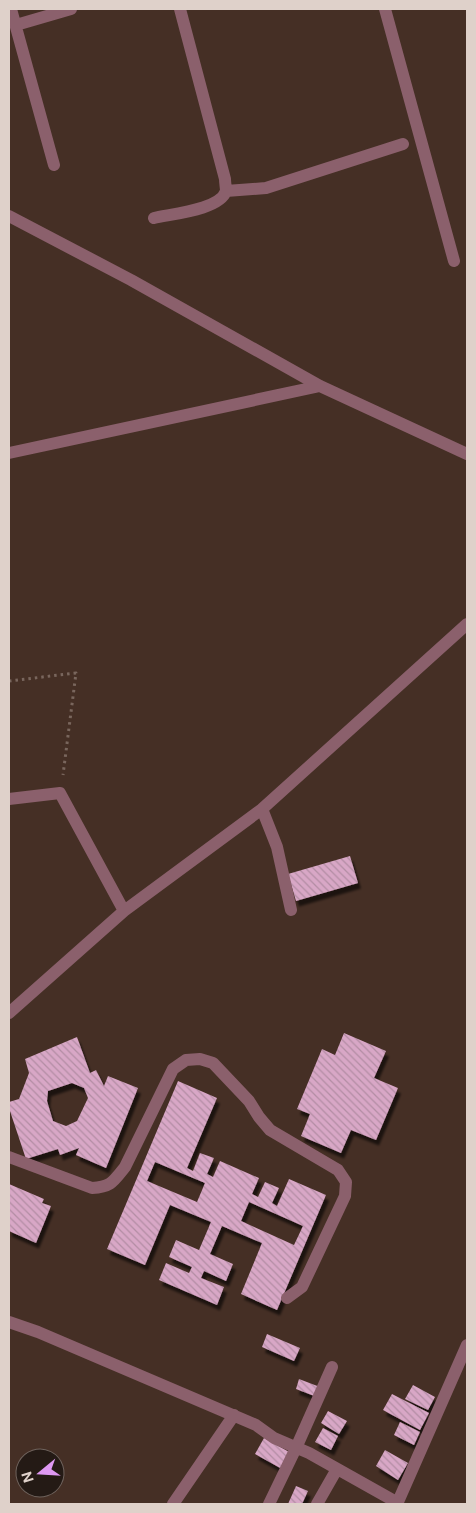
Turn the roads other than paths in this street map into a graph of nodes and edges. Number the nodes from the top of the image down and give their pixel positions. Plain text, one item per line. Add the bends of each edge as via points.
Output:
1 (11, 9) edge
2 (71, 9) edge
3 (180, 9) edge
4 (384, 9) edge
5 (16, 25) junction
6 (403, 144) dead end
7 (54, 165) dead end
8 (226, 191) junction
9 (9, 216) edge
10 (154, 218) dead end
11 (454, 261) dead end
12 (320, 386) junction
13 (9, 453) edge
14 (467, 454) edge
15 (467, 624) edge
16 (9, 799) edge
17 (262, 809) junction
18 (291, 910) dead end
19 (124, 911) junction
20 (9, 1013) edge
21 (9, 1157) edge
22 (286, 1298) dead end
23 (9, 1322) edge
24 (467, 1345) edge
25 (332, 1366) dead end
26 (234, 1415) junction
27 (296, 1448) junction
28 (337, 1469) junction
29 (398, 1503) edge
30 (173, 1504) edge
31 (269, 1504) edge
32 (317, 1504) edge

1 - 5 street
2 - 5 street
3 - 8 street
4 - 11 street
5 - 7 street
6 - 8 street via 266,188
8 - 10 street via 211,206
9 - 12 street via 132,280
12 - 13 street
12 - 14 street
15 - 17 street
16 - 19 street via 60,793
17 - 18 street via 277,847
17 - 19 street
19 - 20 street
21 - 22 street via 92,1188 104,1188 124,1167 173,1070 186,1060 200,1059 213,1063 249,1100 270,1130 338,1170 346,1182 345,1196 302,1286
23 - 26 street
24 - 29 street
25 - 27 street
26 - 27 street
26 - 30 street
27 - 28 street
27 - 31 street
28 - 29 street
28 - 32 street

